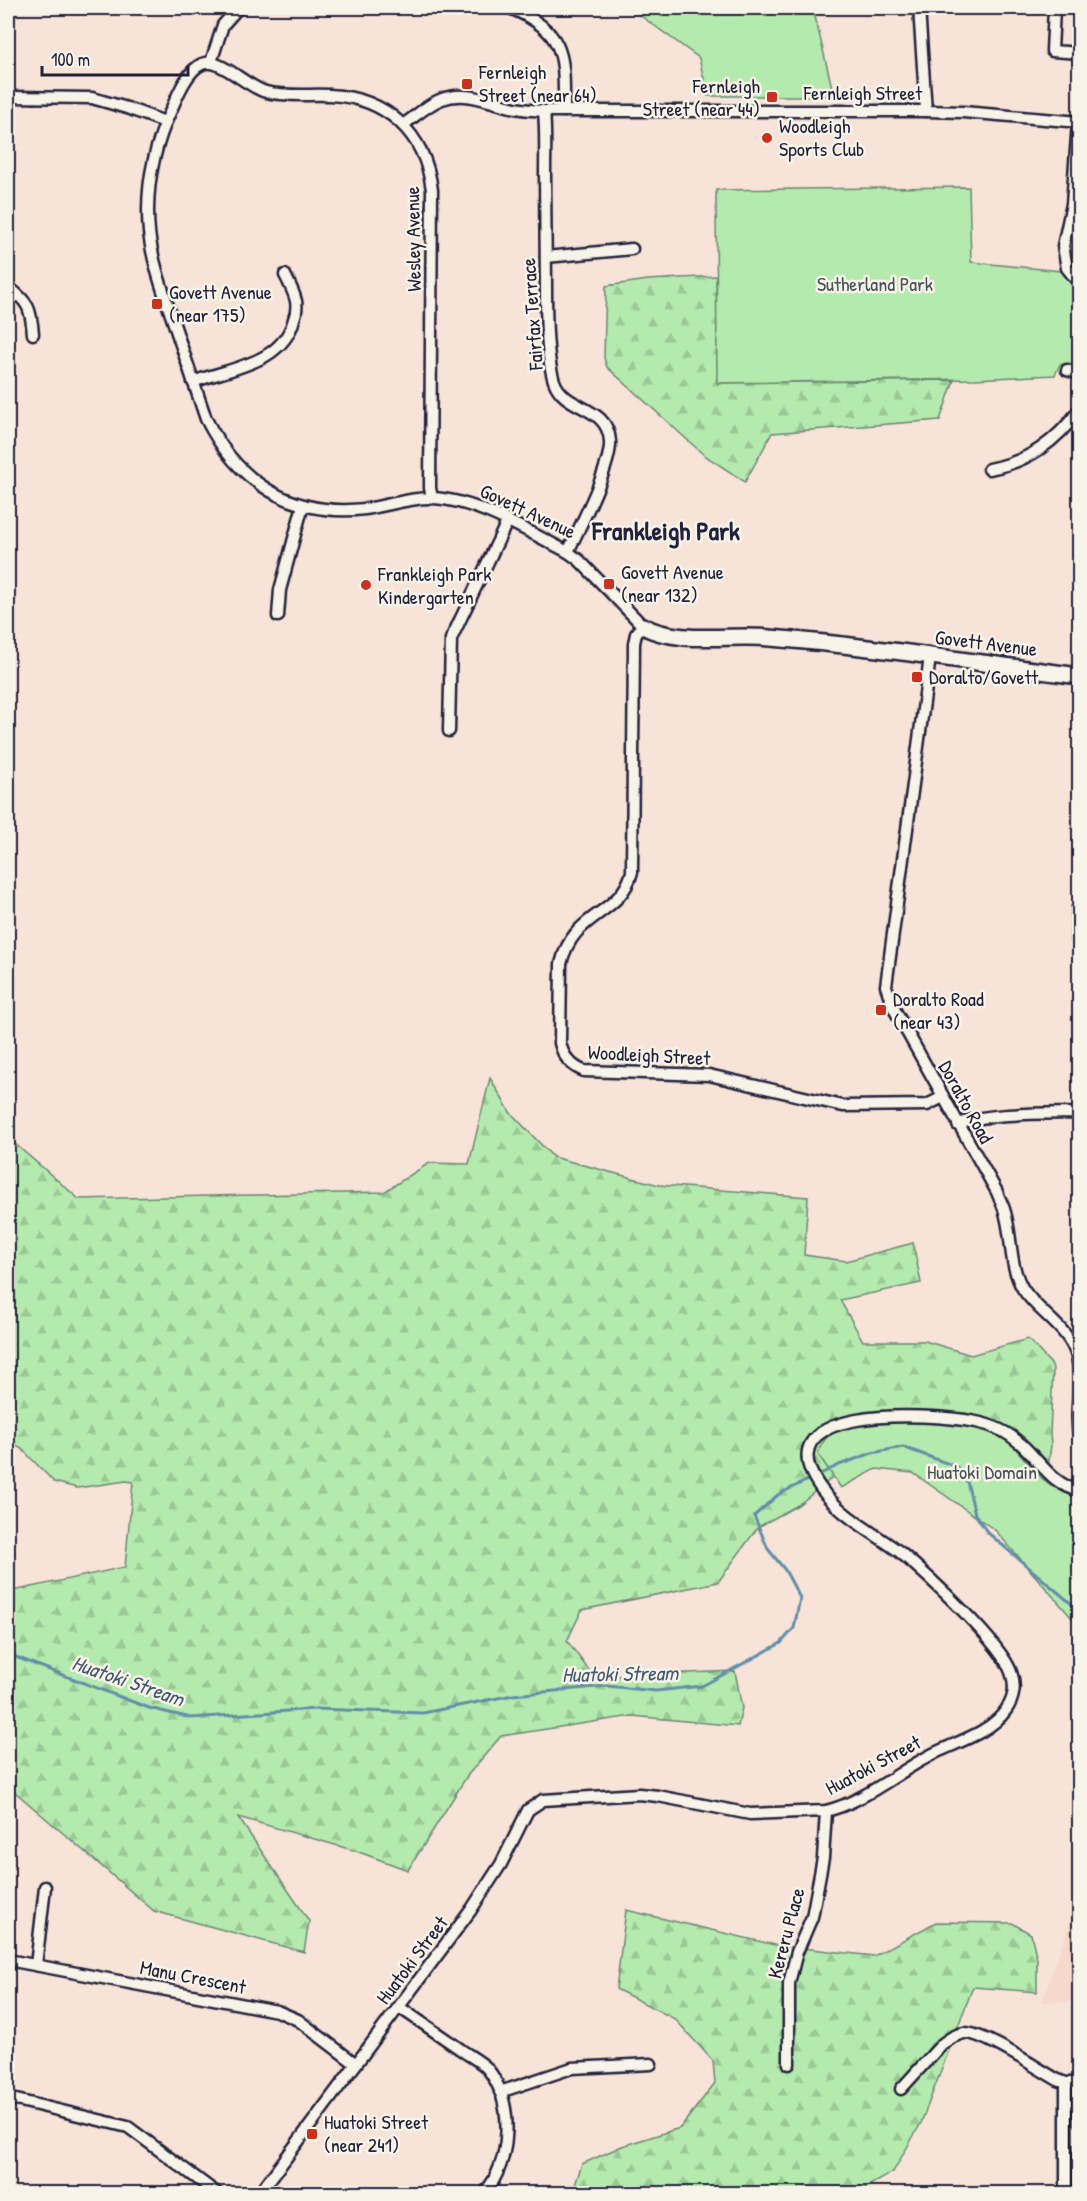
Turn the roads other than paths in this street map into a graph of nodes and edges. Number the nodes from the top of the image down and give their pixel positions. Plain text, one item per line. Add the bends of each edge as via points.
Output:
1 (238, 8) edge
2 (510, 8) edge
3 (919, 8) edge
4 (1054, 8) edge
5 (1080, 53) edge
6 (211, 62) junction
7 (8, 97) edge
8 (544, 111) junction
9 (564, 111) junction
10 (926, 111) junction
11 (165, 122) junction
12 (1079, 122) edge
13 (403, 125) junction
14 (632, 249) dead end
15 (546, 257) junction
16 (285, 275) dead end
17 (1080, 284) edge
18 (8, 287) edge
19 (33, 334) dead end
20 (1067, 370) dead end
21 (1080, 374) edge
22 (193, 382) junction
23 (1080, 409) edge
24 (989, 469) dead end
25 (432, 498) junction
26 (303, 506) junction
27 (507, 522) junction
28 (568, 552) junction
29 (278, 616) dead end
30 (643, 626) junction
31 (930, 657) junction
32 (1080, 676) edge
33 (449, 731) dead end
34 (944, 1097) junction
35 (1080, 1113) edge
36 (958, 1125) junction
37 (1080, 1439) edge
38 (1080, 1491) edge
39 (826, 1811) junction
40 (45, 1887) dead end
41 (8, 1960) edge
42 (36, 1965) junction
43 (399, 2007) junction
44 (357, 2064) junction
45 (651, 2064) dead end
46 (789, 2064) dead end
47 (1066, 2083) junction
48 (1080, 2083) edge
49 (901, 2089) dead end
50 (500, 2092) junction
51 (8, 2098) edge
52 (218, 2193) edge
53 (260, 2193) edge
54 (484, 2193) edge
55 (1066, 2193) edge

1 - 6 street via 223,26
2 - 9 street via 542,25 560,48
3 - 10 street
4 - 5 street via 1052,51
6 - 11 street, Govett Avenue via 195,69
6 - 13 street, Wesley Avenue via 265,92 364,101
7 - 11 street via 92,98
8 - 9 street, Fernleigh Street
8 - 13 street, Fernleigh Street via 456,96 431,104
8 - 15 street, Fairfax Terrace
9 - 10 street, Fernleigh Street
10 - 12 street, Fernleigh Street
11 - 22 street, Govett Avenue via 150,180 149,232 160,281
12 - 17 street via 1072,204 1063,246 1067,268
13 - 25 street, Wesley Avenue via 422,149 432,190
14 - 15 street
15 - 28 street, Fairfax Terrace via 546,315 554,382 570,401 600,417 610,439 607,463
16 - 22 street via 296,301 296,314 279,346 258,360
18 - 19 street via 28,305
20 - 21 street
22 - 26 street, Govett Avenue via 215,438 231,460 269,491
23 - 24 street via 1045,446 1011,465
25 - 26 street, Govett Avenue via 366,509
25 - 27 street, Govett Avenue via 472,506
26 - 29 street via 280,590
27 - 28 street, Govett Avenue
27 - 33 street via 451,639
28 - 30 street, Govett Avenue
30 - 31 street, Govett Avenue via 674,636 768,637
30 - 34 street, Woodleigh Street via 634,643 632,872 624,892 577,929 563,952 563,1054 584,1071 709,1075 843,1106 927,1105
31 - 32 street, Govett Avenue
31 - 34 street, Doralto Road via 886,986 893,1007
34 - 36 street, Doralto Road
35 - 36 street via 988,1117
36 - 37 street, Doralto Road via 1004,1209 1012,1261 1024,1290 1063,1330 1077,1357
38 - 39 street, Huatoki Street via 1059,1482 1020,1444 993,1427 976,1422 906,1416 877,1418 838,1424 811,1442 806,1455 808,1465 826,1495 913,1563 963,1613 1005,1660 1014,1691 1008,1709 993,1724
39 - 43 street, Huatoki Street via 750,1814 639,1794 552,1798 534,1804 521,1820 490,1882
39 - 46 street, Kereru Place via 823,1858 812,1917 789,1983
40 - 42 street
41 - 42 street, Manu Crescent
42 - 44 street, Manu Crescent via 277,2011 298,2020
43 - 44 street, Huatoki Street
43 - 50 street via 486,2067
44 - 53 street, Huatoki Street
45 - 50 street via 572,2067
47 - 48 street
47 - 49 street via 984,2038 964,2033 936,2049
47 - 55 street
50 - 54 street via 506,2112 507,2142 492,2184
51 - 52 street via 128,2127

